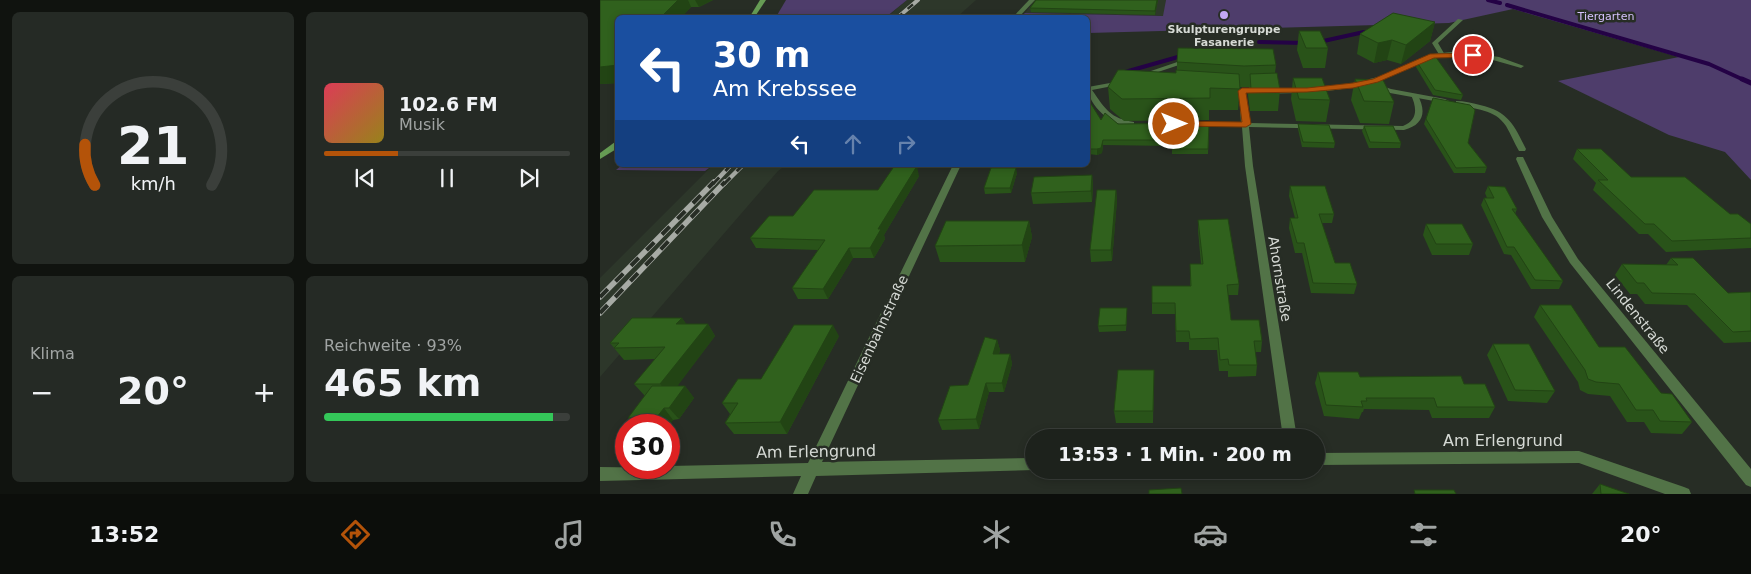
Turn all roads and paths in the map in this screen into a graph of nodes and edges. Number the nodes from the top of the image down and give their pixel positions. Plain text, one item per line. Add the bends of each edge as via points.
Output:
1 (763, 0) edge
2 (1032, 0) edge
3 (753, 15) edge
4 (1017, 15) edge
5 (1460, 20) dead end
6 (1442, 55) junction
7 (1200, 56) edge
8 (1521, 66) dead end
9 (1368, 82) junction
10 (1135, 84) junction
11 (1148, 84) edge
12 (1090, 89) edge
13 (1223, 90) edge
14 (1242, 91) junction
15 (1090, 92) edge
16 (1415, 95) junction
17 (1137, 124) edge
18 (1187, 124) edge
19 (1246, 124) junction
20 (615, 146) edge
21 (600, 157) edge
22 (956, 167) edge
23 (1289, 429) edge
24 (1325, 459) edge
25 (1025, 464) edge
26 (812, 469) junction
27 (600, 474) edge
28 (1751, 480) edge
29 (800, 494) edge
30 (1684, 494) edge

1 - 3 street
2 - 4 street
5 - 6 street via 1435,43
6 - 8 street via 1486,56
6 - 9 street via 1426,58 1394,74
7 - 10 street via 1150,73
9 - 14 street via 1307,90
9 - 16 street, Lindenstraße via 1390,91
10 - 11 street
10 - 12 street
13 - 14 street
14 - 19 street, Ahornstraße
15 - 17 street via 1109,117 1121,125
16 - 19 street via 1418,120 1404,128
16 - 28 street, Lindenstraße via 1496,111 1509,122 1547,217 1574,261
18 - 19 street
19 - 23 street, Ahornstraße via 1249,166
20 - 21 street
22 - 26 street, Eisenbahnstraße
24 - 30 street, Am Erlengrund via 1579,457
25 - 26 street, Am Erlengrund
26 - 27 street, Am Erlengrund
26 - 29 street, Eisenbahnstraße

